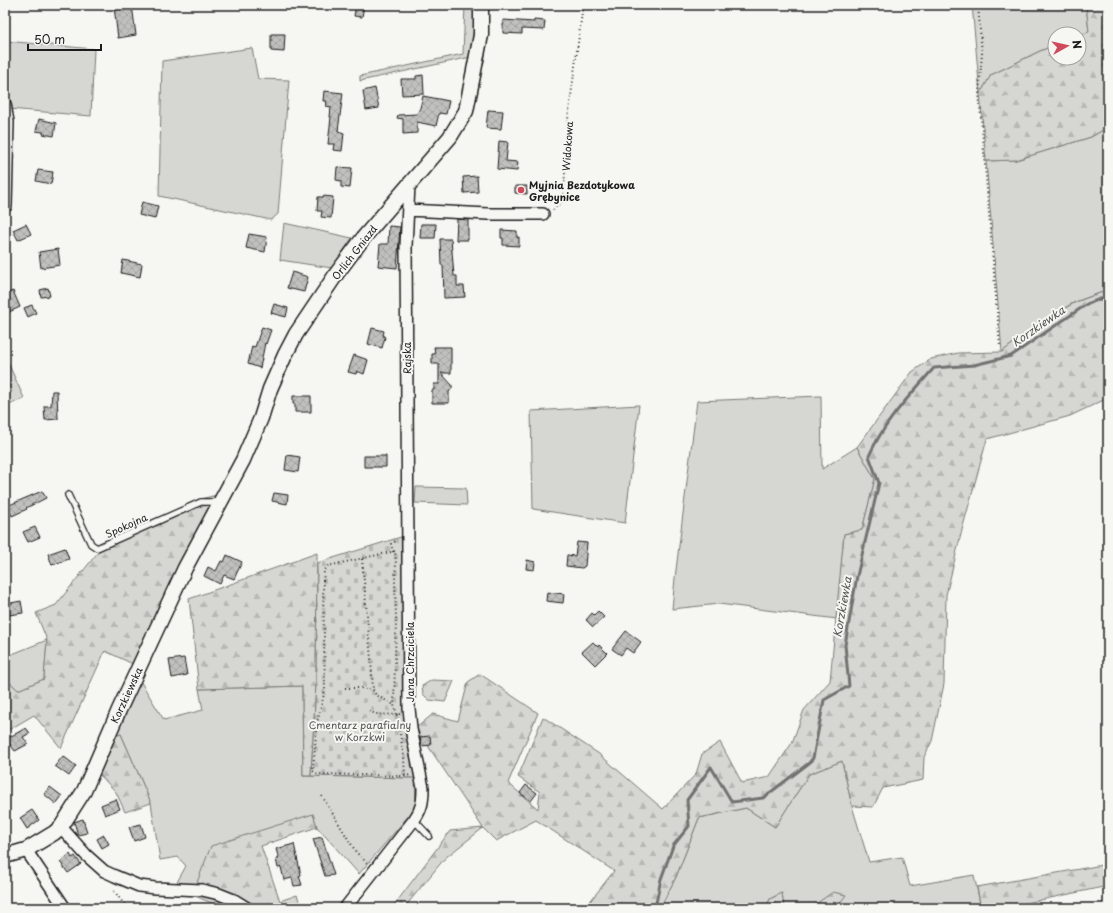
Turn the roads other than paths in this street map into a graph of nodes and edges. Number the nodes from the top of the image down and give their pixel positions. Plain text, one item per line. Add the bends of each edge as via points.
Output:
1 (481, 5) edge
2 (5, 104) edge
3 (409, 185) junction
4 (6, 206) dead end
5 (408, 210) junction
6 (543, 214) road end
7 (68, 496) dead end
8 (219, 503) junction
9 (404, 534) joint
10 (414, 820) junction
11 (61, 828) junction
12 (429, 836) dead end
13 (26, 850) junction
14 (5, 856) edge
15 (65, 908) edge
16 (247, 908) edge
17 (345, 908) edge

1 - 3 street, Orlich Gniazd via 481,35 466,111 450,137
2 - 4 street via 8,122
3 - 5 street, Rajska
3 - 8 street, Orlich Gniazd via 364,237 296,334 270,389 252,439
5 - 6 street
5 - 9 street, Rajska
7 - 8 lane, Spokojna via 91,544 97,548 201,502
8 - 11 street, Korzkiewska via 185,568 84,791
9 - 10 street, Jana Chrzciciela via 409,708 423,788 420,811
10 - 12 lane
10 - 17 street, Jana Chrzciciela
11 - 13 street, Korzkiewska
11 - 16 street via 104,872 139,886 202,890 219,894
13 - 14 street, Korzkiewska
13 - 15 street

